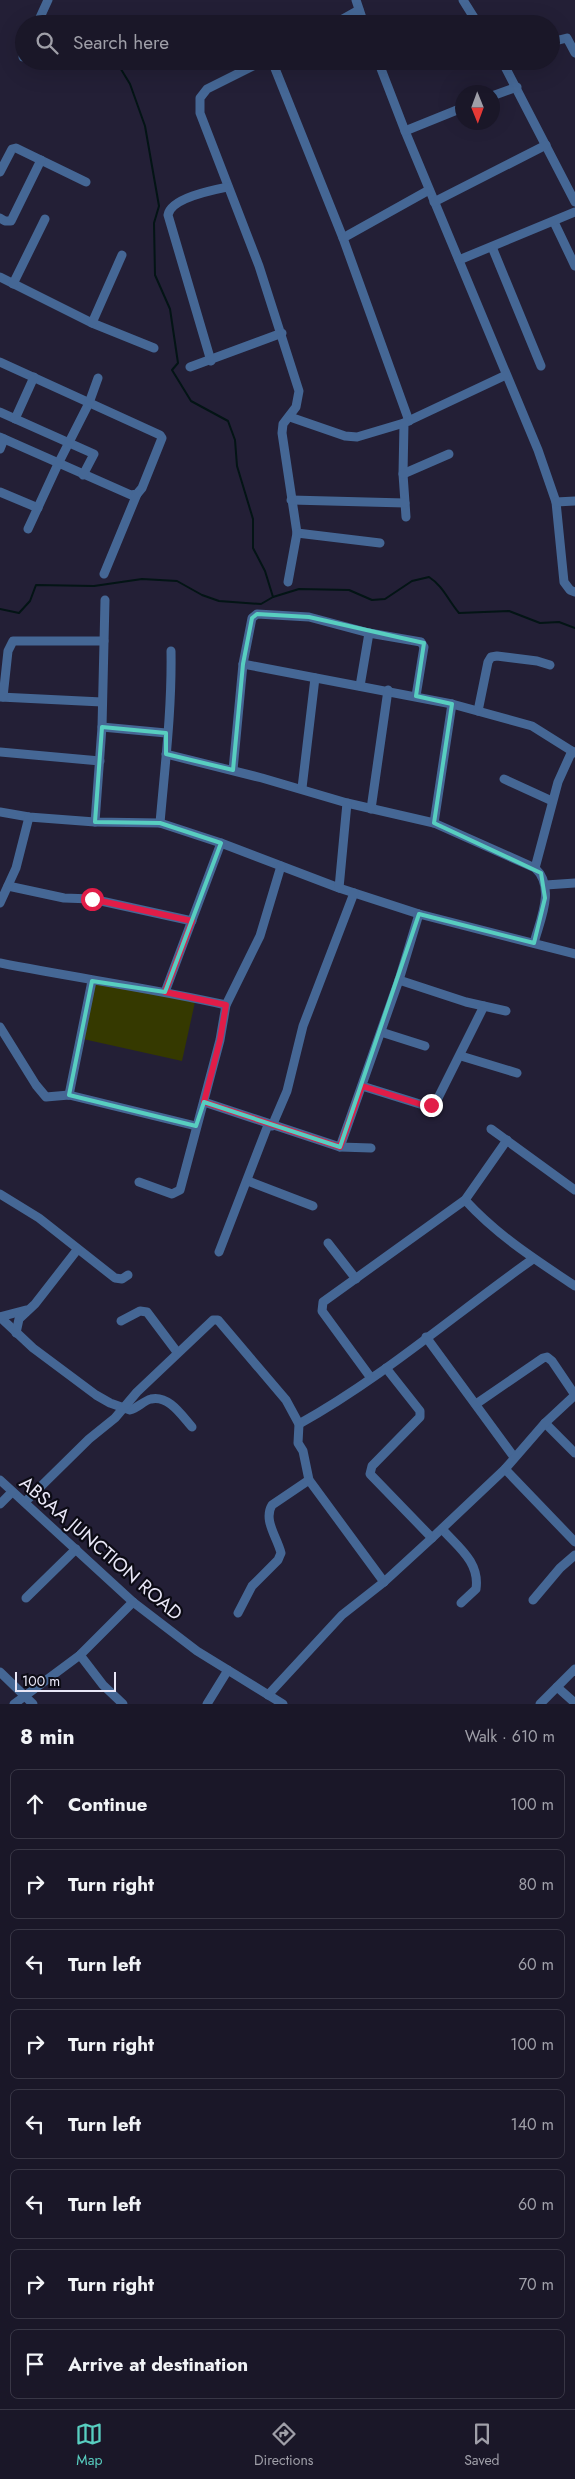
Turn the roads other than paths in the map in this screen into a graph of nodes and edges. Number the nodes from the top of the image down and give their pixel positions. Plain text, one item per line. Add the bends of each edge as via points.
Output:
1 (48, 0) edge
2 (356, 0) edge
3 (463, 0) edge
4 (360, 10) junction
5 (41, 15) edge
6 (351, 15) edge
7 (361, 15) edge
8 (472, 15) edge
9 (560, 40) edge
10 (575, 53) edge
11 (244, 70) edge
12 (276, 70) edge
13 (381, 70) edge
14 (510, 70) edge
15 (517, 86) junction
16 (500, 93) edge
17 (455, 111) edge
18 (404, 131) junction
19 (546, 145) junction
20 (41, 160) junction
21 (0, 172) edge
22 (86, 182) dead end
23 (228, 187) junction
24 (429, 190) junction
25 (434, 202) junction
26 (575, 202) edge
27 (575, 212) edge
28 (0, 218) edge
29 (45, 220) dead end
30 (554, 222) junction
31 (342, 238) junction
32 (492, 247) junction
33 (122, 255) dead end
34 (459, 260) junction
35 (575, 266) edge
36 (0, 277) edge
37 (13, 284) junction
38 (92, 323) junction
39 (282, 333) junction
40 (154, 348) dead end
41 (211, 361) junction
42 (0, 362) edge
43 (541, 366) dead end
44 (190, 367) dead end
45 (506, 375) junction
46 (34, 377) junction
47 (98, 378) dead end
48 (89, 403) junction
49 (0, 412) edge
50 (290, 417) junction
51 (15, 419) junction
52 (407, 422) junction
53 (2, 438) edge
54 (70, 443) junction
55 (0, 449) edge
56 (449, 454) dead end
57 (58, 464) junction
58 (403, 474) junction
59 (83, 475) junction
60 (0, 492) edge
61 (137, 494) junction
62 (291, 500) junction
63 (575, 501) edge
64 (556, 502) junction
65 (405, 503) junction
66 (38, 508) junction
67 (406, 517) dead end
68 (28, 529) dead end
69 (297, 533) junction
70 (380, 543) dead end
71 (104, 574) dead end
72 (288, 582) dead end
73 (575, 592) edge
74 (105, 600) dead end
75 (369, 633) junction
76 (104, 642) junction
77 (171, 651) dead end
78 (243, 664) junction
79 (550, 665) dead end
80 (315, 678) junction
81 (360, 686) junction
82 (388, 690) junction
83 (416, 696) junction
84 (2, 697) edge
85 (102, 702) junction
86 (452, 704) junction
87 (478, 711) junction
88 (102, 727) junction
89 (166, 733) junction
90 (0, 752) edge
91 (573, 752) edge
92 (166, 754) junction
93 (100, 762) junction
94 (233, 770) junction
95 (504, 779) dead end
96 (302, 788) junction
97 (552, 801) junction
98 (347, 803) junction
99 (371, 809) junction
100 (0, 812) edge
101 (29, 817) junction
102 (95, 822) junction
103 (160, 822) junction
104 (434, 823) junction
105 (221, 843) junction
106 (281, 866) junction
107 (535, 868) junction
108 (575, 883) edge
109 (546, 885) junction
110 (8, 886) junction
111 (339, 888) junction
112 (354, 893) junction
113 (0, 903) edge
114 (419, 914) junction
115 (192, 921) junction
116 (534, 943) junction
117 (575, 954) edge
118 (0, 963) edge
119 (400, 980) junction
120 (92, 981) junction
121 (165, 992) junction
122 (226, 1005) junction
123 (484, 1006) junction
124 (506, 1010) dead end
125 (0, 1027) edge
126 (381, 1032) junction
127 (425, 1046) dead end
128 (461, 1056) junction
129 (517, 1073) dead end
130 (362, 1086) junction
131 (69, 1095) junction
132 (204, 1102) junction
133 (196, 1126) junction
134 (270, 1126) junction
135 (491, 1129) dead end
136 (507, 1140) junction
137 (340, 1147) junction
138 (371, 1148) dead end
139 (248, 1181) junction
140 (139, 1182) dead end
141 (574, 1186) edge
142 (0, 1194) edge
143 (465, 1200) junction
144 (313, 1206) dead end
145 (328, 1242) dead end
146 (77, 1250) junction
147 (218, 1252) dead end
148 (533, 1259) junction
149 (128, 1275) dead end
150 (356, 1279) junction
151 (575, 1286) edge
152 (26, 1310) junction
153 (0, 1317) edge
154 (121, 1320) dead end
155 (16, 1333) junction
156 (426, 1337) junction
157 (177, 1352) junction
158 (386, 1368) junction
159 (371, 1378) junction
160 (575, 1395) edge
161 (476, 1404) junction
162 (124, 1408) junction
163 (545, 1423) junction
164 (299, 1424) junction
165 (192, 1427) dead end
166 (575, 1452) edge
167 (514, 1457) junction
168 (505, 1469) junction
169 (0, 1480) edge
170 (309, 1480) junction
171 (12, 1492) junction
172 (25, 1502) junction
173 (0, 1504) edge
174 (442, 1529) junction
175 (432, 1538) junction
176 (575, 1542) edge
177 (76, 1549) junction
178 (575, 1555) edge
179 (384, 1582) junction
180 (26, 1598) dead end
181 (533, 1600) dead end
182 (133, 1602) junction
183 (461, 1603) dead end
184 (238, 1614) dead end
185 (80, 1656) junction
186 (575, 1669) edge
187 (228, 1670) junction
188 (0, 1672) edge
189 (557, 1687) junction
190 (268, 1695) junction
191 (24, 1696) junction
192 (575, 1703) edge
193 (14, 1704) edge
194 (33, 1704) edge
195 (123, 1704) edge
196 (207, 1704) edge
197 (283, 1704) edge
198 (540, 1704) edge

1 - 5 street
2 - 4 street
3 - 8 street
4 - 6 street
4 - 7 street
9 - 10 street via 567,38
11 - 23 street via 206,88 200,98 200,113
12 - 31 street
13 - 18 street
14 - 15 street
15 - 16 street
15 - 19 street
17 - 18 street
18 - 24 street
19 - 25 street
19 - 26 street
20 - 21 street via 16,148
20 - 22 street
20 - 28 street via 11,221
23 - 39 street
23 - 41 street via 180,201 168,215
24 - 25 street
24 - 31 street
25 - 34 street
27 - 30 street
29 - 37 street
30 - 32 street
30 - 35 street
31 - 52 street
32 - 34 street
32 - 43 street
33 - 38 street
34 - 45 street
36 - 37 street
37 - 38 street
38 - 40 street
39 - 41 street
39 - 50 street via 299,390 296,407
41 - 44 street
42 - 46 street
45 - 52 street
45 - 64 street
46 - 48 street
46 - 51 street
47 - 48 street
48 - 54 street
48 - 61 street via 162,438
49 - 51 street
50 - 52 street via 357,437
50 - 62 street via 283,424 282,433
51 - 54 street
52 - 58 street
53 - 55 street
53 - 57 street
54 - 57 street
54 - 59 street via 94,454
56 - 58 street
57 - 59 street
57 - 66 street
58 - 65 street
59 - 61 street via 131,495
60 - 66 street
61 - 71 street
62 - 65 street
62 - 69 street
63 - 64 street
64 - 73 street via 564,582
65 - 67 street
66 - 68 street
69 - 70 street
69 - 72 street
74 - 76 street
75 - 78 street via 309,617 256,614 252,618
75 - 81 street
75 - 83 street via 424,644
76 - 84 street via 13,641 8,651
76 - 85 street
77 - 89 street via 172,701
78 - 80 street
78 - 94 street
79 - 87 street via 491,657
80 - 81 street
80 - 96 street
81 - 82 street
82 - 83 street
82 - 99 street
83 - 86 street
84 - 85 street
85 - 88 street
86 - 87 street
86 - 104 street
87 - 91 street via 532,726
88 - 89 street
88 - 93 street
89 - 92 street
90 - 93 street
91 - 97 street
92 - 94 street
92 - 103 street
93 - 102 street
94 - 96 street
95 - 97 street
96 - 98 street
97 - 107 street
98 - 99 street
98 - 111 street
99 - 104 street
100 - 101 street
101 - 102 street
101 - 110 street
102 - 103 street
103 - 105 street
104 - 107 street
105 - 106 street
105 - 115 street
106 - 111 street
106 - 122 street via 260,936
107 - 109 street
108 - 109 street
109 - 116 street
110 - 113 street
110 - 115 street via 64,898 92,899
111 - 112 street
112 - 114 street
112 - 134 street via 304,1026 287,1091
114 - 116 street
114 - 119 street
115 - 121 street
116 - 117 street
118 - 120 street
119 - 123 street
119 - 126 street
120 - 121 street
120 - 131 street
121 - 122 street
122 - 132 street
123 - 124 street
123 - 128 street
125 - 131 street via 44,1095
126 - 127 street
126 - 130 street
128 - 129 street
128 - 130 street via 437,1100 431,1105
130 - 137 street
131 - 133 street
132 - 133 street
132 - 134 street
133 - 140 street via 178,1192 164,1192
134 - 137 street
134 - 139 street
135 - 136 street
136 - 141 street
136 - 143 street
137 - 138 street
139 - 144 street
139 - 147 street
142 - 146 street via 39,1218
143 - 148 street via 496,1231
143 - 150 street
145 - 150 street
146 - 149 street via 115,1278 122,1279
146 - 152 street via 35,1304
148 - 151 street
148 - 156 street
150 - 159 street via 323,1302 321,1309
152 - 153 street
152 - 155 street via 19,1319
153 - 155 street
154 - 157 street via 140,1311 147,1312
155 - 162 street via 96,1395
156 - 158 street
156 - 161 street
157 - 162 street
157 - 164 street via 213,1320 222,1322 286,1400
158 - 159 street
158 - 175 street via 420,1411 420,1417 372,1466 370,1474
159 - 164 street
160 - 161 street via 548,1357
160 - 163 street
161 - 167 street
162 - 165 street via 136,1408 152,1398 162,1399
162 - 172 street
163 - 166 street
163 - 167 street
164 - 170 street via 298,1442
167 - 168 street
168 - 174 street
168 - 176 street
169 - 171 street, ABSAA JUNCTION ROAD
170 - 179 street
170 - 184 street via 269,1510 268,1518 281,1553 252,1586
171 - 172 street, ABSAA JUNCTION ROAD
171 - 173 street
172 - 177 street, ABSAA JUNCTION ROAD
174 - 175 street
174 - 183 street via 475,1569 476,1589
175 - 179 street
177 - 180 street
177 - 182 street, ABSAA JUNCTION ROAD
178 - 181 street
179 - 190 street via 342,1616
182 - 185 street
182 - 187 street, ABSAA JUNCTION ROAD via 197,1651
185 - 191 street
185 - 195 street
186 - 189 street
187 - 190 street, ABSAA JUNCTION ROAD
187 - 196 street
188 - 191 street
189 - 192 street
189 - 198 street
190 - 197 street, ABSAA JUNCTION ROAD
191 - 193 street
191 - 194 street

